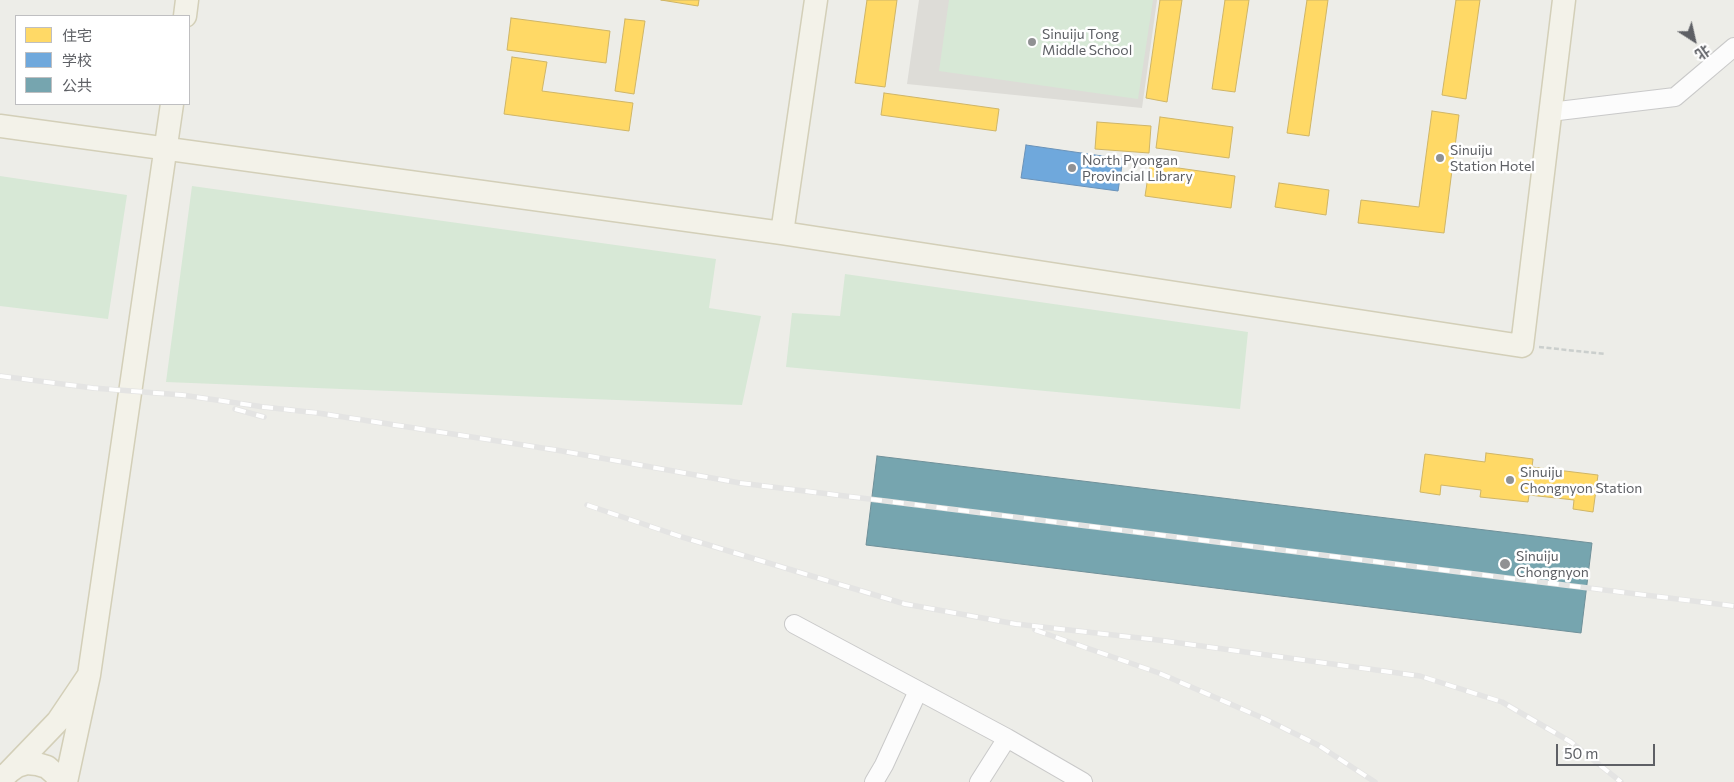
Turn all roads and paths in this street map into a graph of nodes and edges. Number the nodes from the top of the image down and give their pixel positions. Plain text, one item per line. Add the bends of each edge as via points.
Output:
1 (187, 0) edge
2 (816, 0) edge
3 (1564, 0) edge
4 (185, 15) edge
5 (1734, 47) edge
6 (172, 105) edge
7 (1550, 112) junction
8 (0, 126) edge
9 (165, 149) junction
10 (782, 233) junction
11 (1522, 346) junction
12 (1605, 354) dead end
13 (794, 624) dead end
14 (88, 675) junction
15 (918, 691) junction
16 (1007, 738) junction
17 (4, 778) edge
18 (983, 781) edge
19 (60, 782) edge
20 (66, 782) edge
21 (874, 782) edge
22 (1083, 782) edge

1 - 4 main road
2 - 10 main road
3 - 7 main road
5 - 7 street via 1675,97
6 - 9 main road
7 - 11 main road
8 - 9 main road
9 - 10 main road
9 - 14 main road
10 - 11 main road
11 - 12 path
13 - 15 street
14 - 17 main road via 58,721
14 - 20 main road
15 - 16 street
15 - 21 street
16 - 18 street
16 - 22 street
17 - 19 main road via 17,766 27,763 47,767

